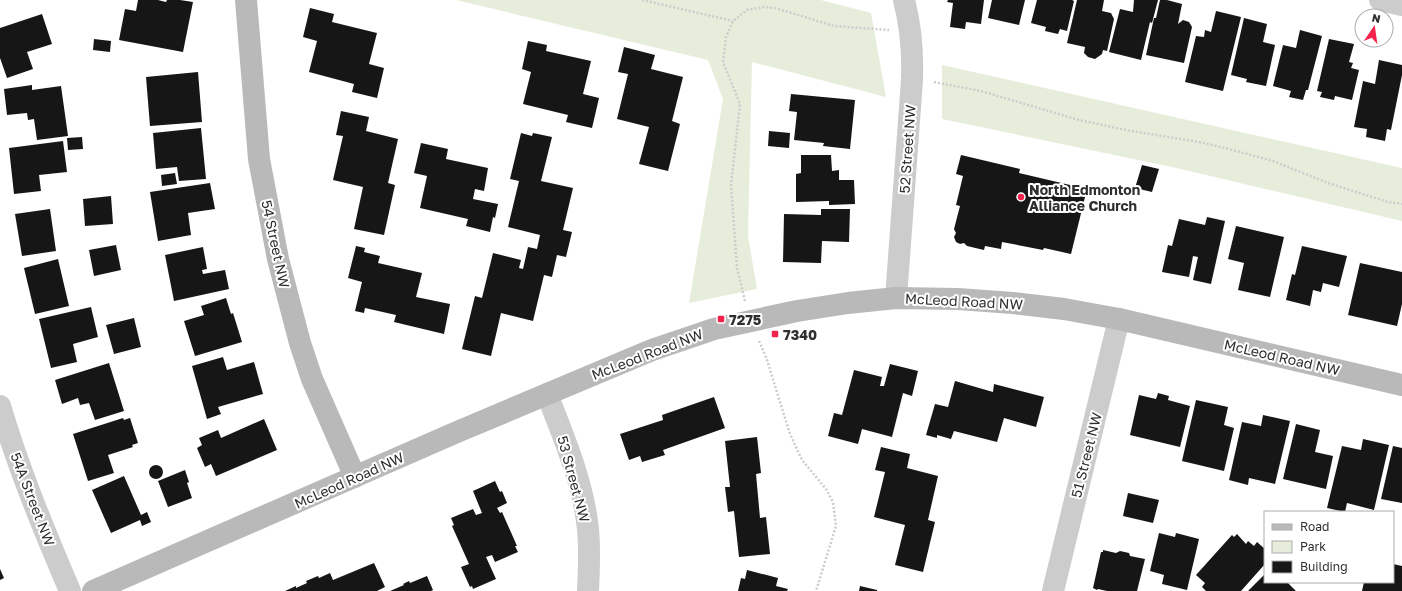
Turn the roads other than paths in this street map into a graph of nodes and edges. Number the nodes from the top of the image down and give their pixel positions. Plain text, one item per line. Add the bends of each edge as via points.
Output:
1 (246, 0) edge
2 (904, 0) edge
3 (1380, 0) edge
4 (1402, 5) edge
5 (896, 298) junction
6 (1119, 319) junction
7 (1402, 385) edge
8 (547, 394) junction
9 (0, 406) edge
10 (355, 477) junction
11 (70, 591) edge
12 (93, 591) edge
13 (588, 591) edge
14 (1053, 591) edge

1 - 10 street, 54 Street NW via 259,159 278,259 312,378
2 - 5 street, 52 Street NW via 911,32 912,80
3 - 4 street
5 - 6 street, McLeod Road NW via 1013,302
5 - 8 street, McLeod Road NW via 797,311 714,329 652,350
6 - 7 street, McLeod Road NW
6 - 14 street, 51 Street NW
8 - 10 street, McLeod Road NW
8 - 13 street, 53 Street NW via 574,467 585,510 590,549
9 - 11 street, 54A Street NW via 36,510
10 - 12 street, McLeod Road NW

